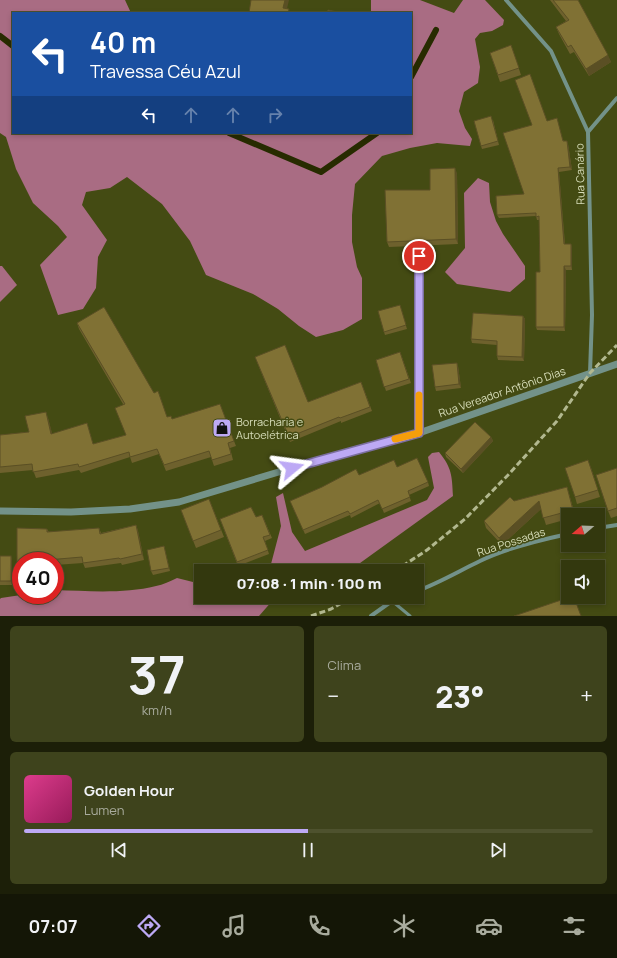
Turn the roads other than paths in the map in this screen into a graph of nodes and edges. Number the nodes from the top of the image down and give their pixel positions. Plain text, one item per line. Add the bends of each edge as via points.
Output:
1 (506, 0) edge
2 (617, 98) edge
3 (588, 132) junction
4 (419, 256) dead end
5 (617, 364) edge
6 (590, 373) junction
7 (419, 433) junction
8 (0, 511) edge
9 (617, 525) edge
10 (605, 527) edge
11 (561, 536) edge
12 (424, 589) edge
13 (388, 604) edge
14 (396, 604) edge
15 (371, 616) edge
16 (410, 616) edge

1 - 3 street, Rua Canário via 551,51
2 - 3 street
3 - 6 street, Rua Canário via 592,315
4 - 7 street
5 - 6 street, Rua Vereador Antônio Dias
6 - 7 street, Rua Vereador Antônio Dias
7 - 8 street, Rua Vereador Antônio Dias via 179,502 130,509 71,512
9 - 10 street
11 - 12 street, Rua Possadas via 481,560
13 - 15 street
14 - 16 lane

